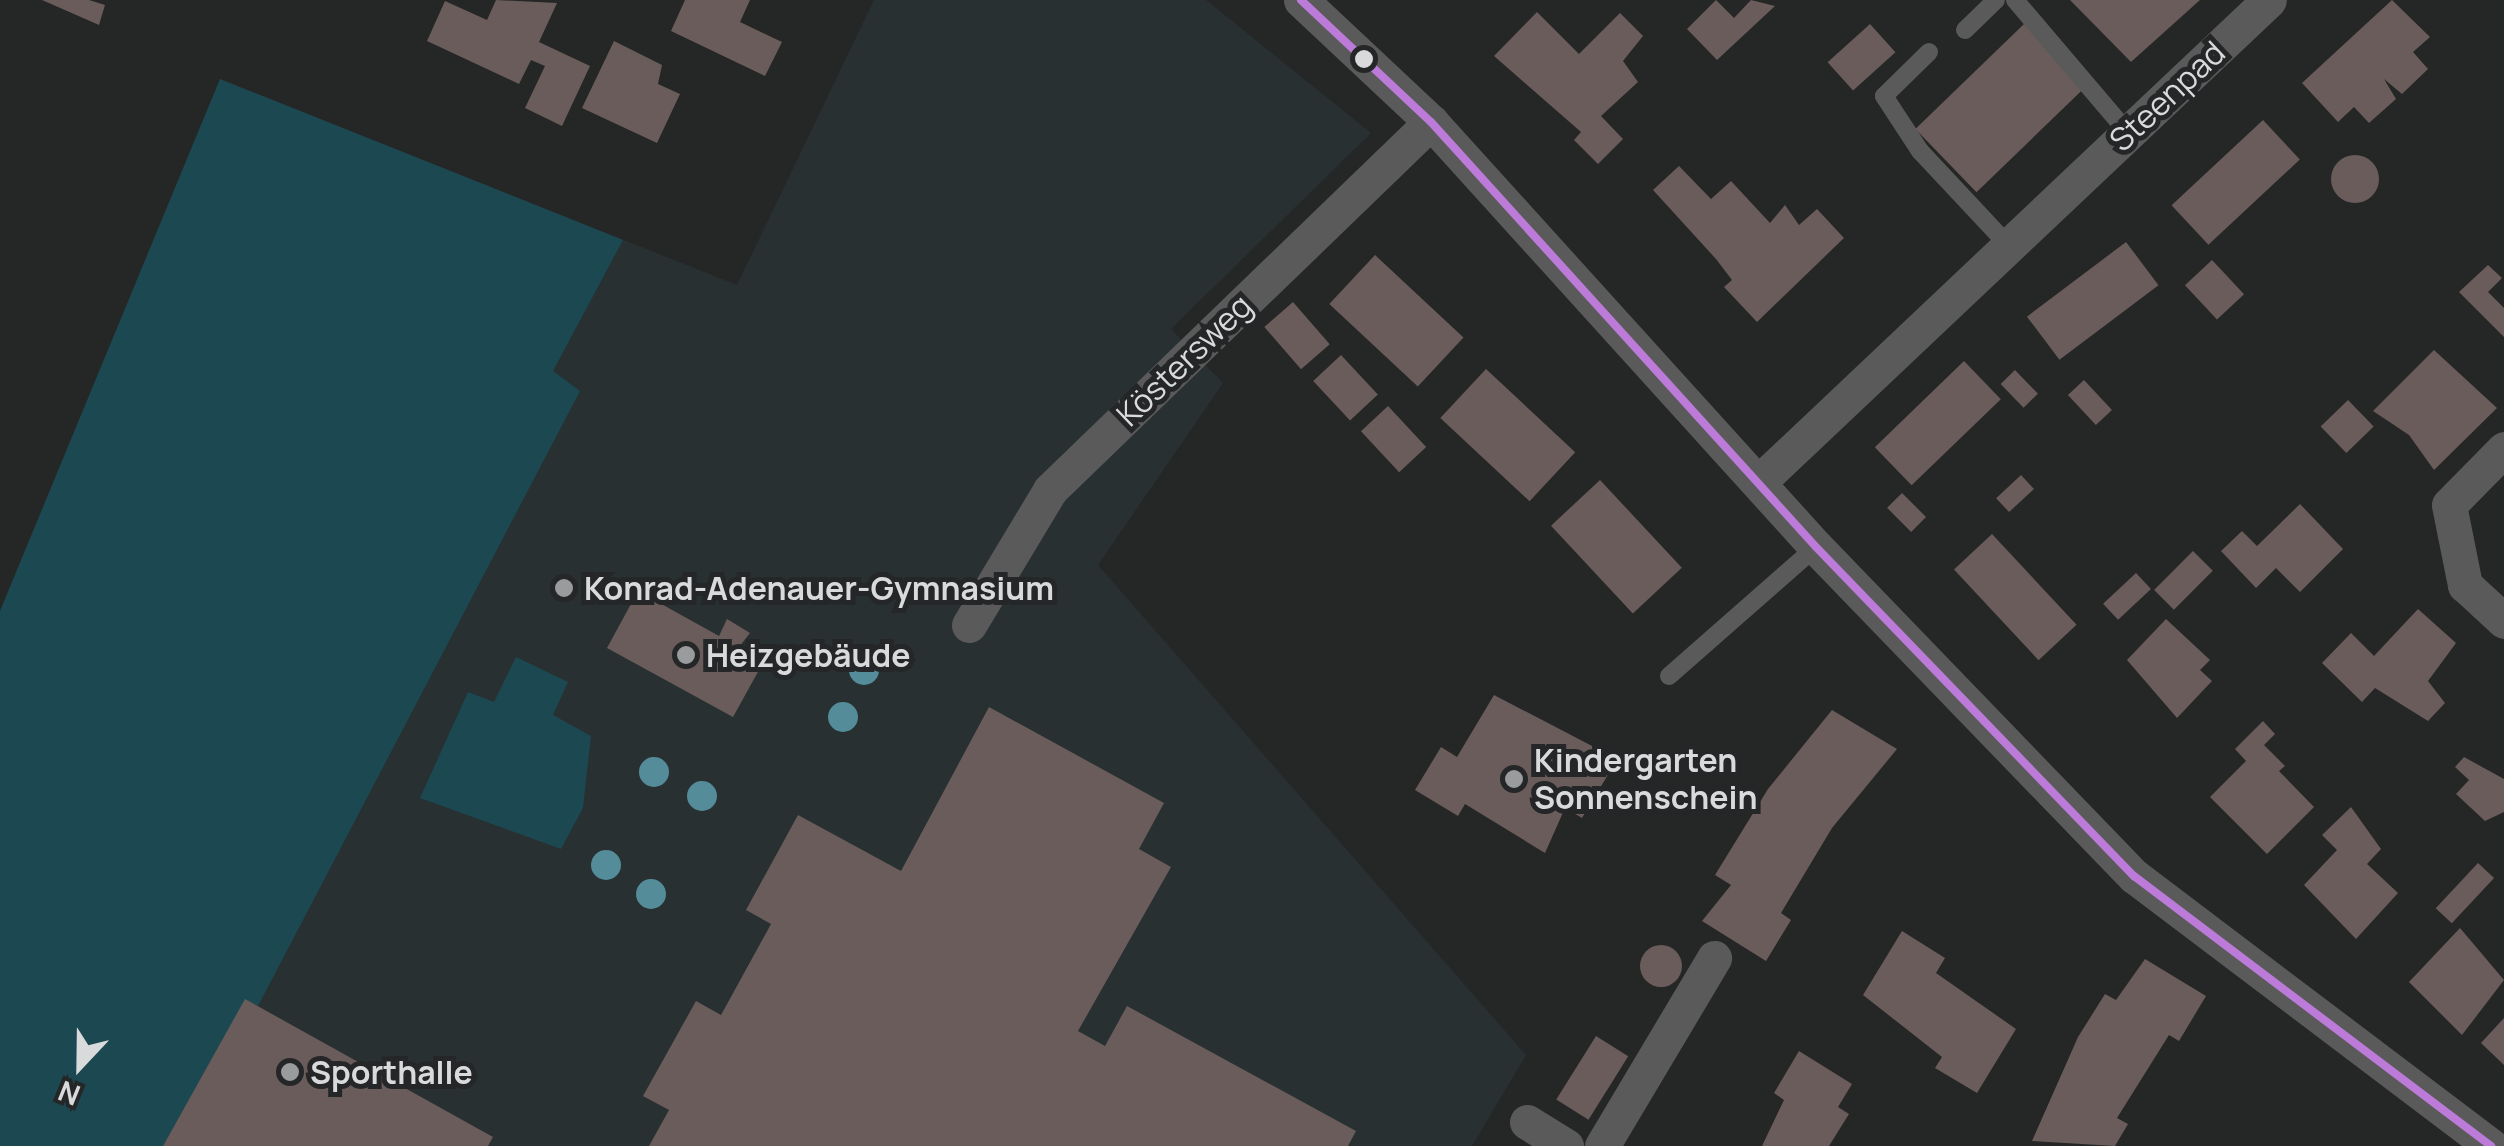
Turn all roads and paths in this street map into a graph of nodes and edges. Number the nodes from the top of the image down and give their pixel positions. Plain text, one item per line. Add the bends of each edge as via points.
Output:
1 (1302, 0) edge
2 (1996, 0) edge
3 (2014, 0) edge
4 (2270, 0) edge
5 (1965, 30) dead end
6 (1929, 52) dead end
7 (1431, 122) junction
8 (2128, 134) junction
9 (2010, 246) junction
10 (2504, 450) edge
11 (1760, 481) junction
12 (1816, 548) junction
13 (2504, 621) edge
14 (969, 625) dead end
15 (1669, 676) dead end
16 (1714, 958) dead end
17 (1527, 1122) dead end
18 (1566, 1146) edge
19 (1602, 1146) edge
20 (2492, 1146) edge

1 - 7 street
2 - 5 lane
3 - 8 lane
4 - 8 street, Steenpad
6 - 9 lane via 1884,96 1920,150
7 - 11 street
7 - 14 street, Köstersweg via 1050,490
8 - 9 street, Steenpad
9 - 11 street, Steenpad
10 - 13 street via 2449,505 2465,585
11 - 12 street
12 - 15 lane
12 - 20 street via 2134,876
16 - 19 street
17 - 18 street

